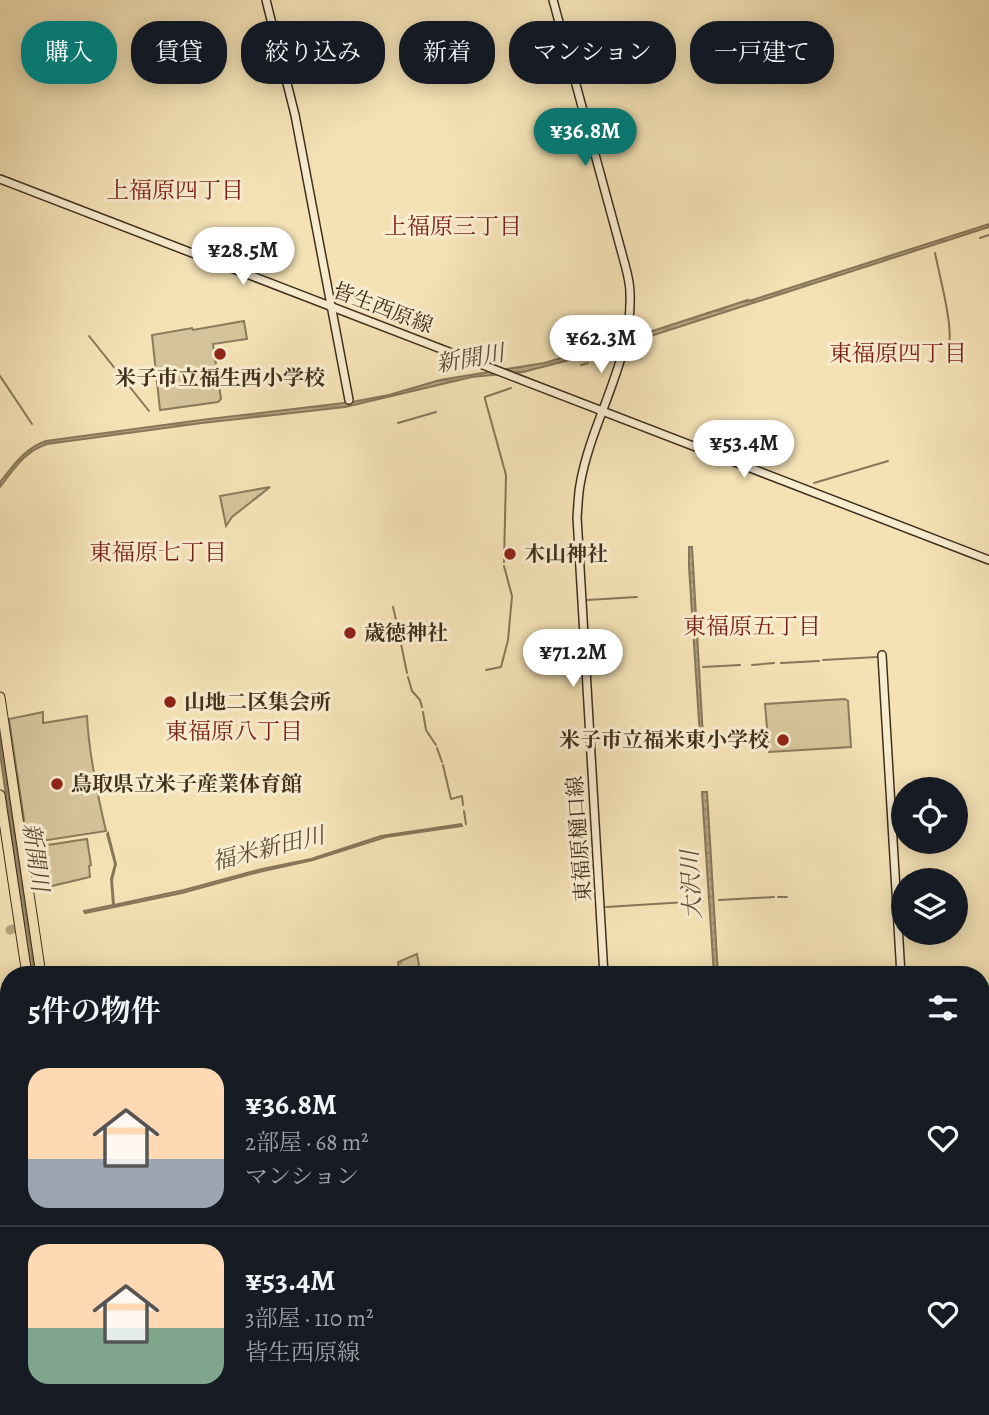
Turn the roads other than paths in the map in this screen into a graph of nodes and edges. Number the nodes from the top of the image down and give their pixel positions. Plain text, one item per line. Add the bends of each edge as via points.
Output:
1 (266, 0) edge
2 (553, 0) edge
3 (0, 179) edge
4 (331, 306) junction
5 (349, 400) dead end
6 (603, 412) junction
7 (989, 559) edge
8 (882, 654) dead end
9 (0, 697) edge
10 (0, 795) edge
11 (26, 966) edge
12 (40, 966) edge
13 (603, 966) edge
14 (900, 966) edge

1 - 4 main road via 295,115
2 - 6 main road, 東福原樋口線 via 629,282 625,343
3 - 4 main road, 皆生西原線
4 - 5 main road
4 - 6 main road, 皆生西原線
6 - 7 main road, 皆生西原線
6 - 13 main road, 東福原樋口線 via 580,485 577,517
8 - 14 main road
9 - 12 highway
10 - 11 highway

